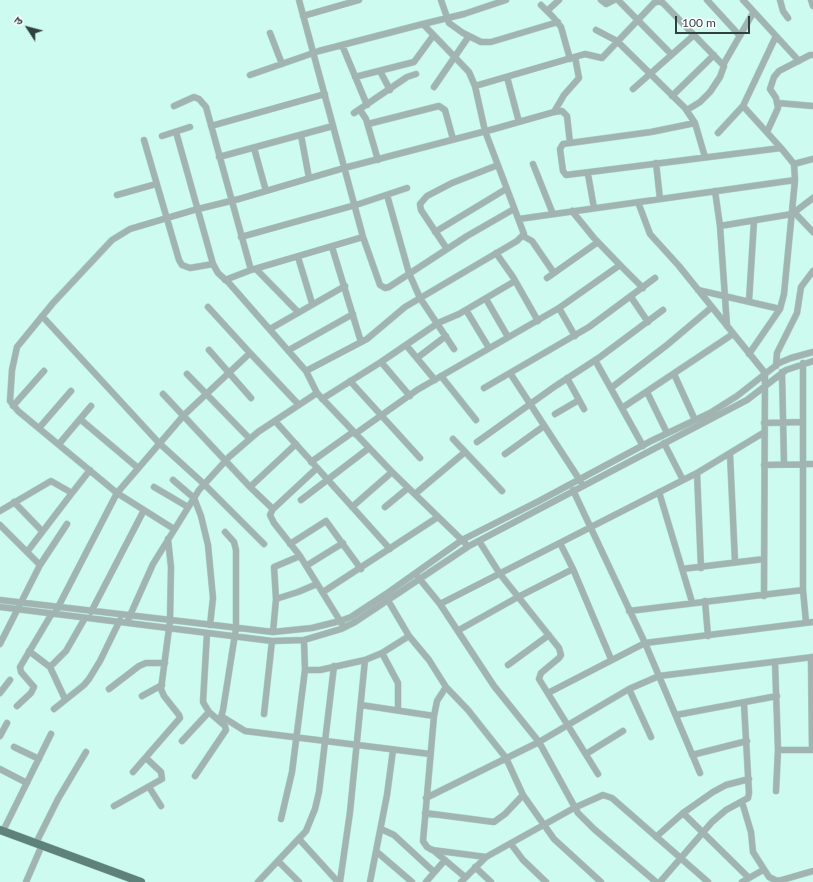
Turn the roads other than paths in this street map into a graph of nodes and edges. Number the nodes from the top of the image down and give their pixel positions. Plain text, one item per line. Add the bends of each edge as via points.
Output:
1 (299, 0) edge
2 (359, 0) edge
3 (441, 0) edge
4 (506, 0) edge
5 (559, 0) edge
6 (601, 0) edge
7 (614, 0) edge
8 (618, 0) edge
9 (707, 0) edge
10 (742, 0) edge
11 (780, 0) edge
12 (811, 0) edge
13 (338, 3) edge
14 (541, 5) dead end
15 (813, 6) edge
16 (547, 11) junction
17 (753, 13) junction
18 (303, 16) junction
19 (447, 18) junction
20 (788, 18) dead end
21 (638, 19) junction
22 (558, 22) junction
23 (423, 24) junction
24 (596, 30) dead end
25 (270, 32) dead end
26 (694, 35) junction
27 (433, 36) junction
28 (469, 36) junction
29 (740, 36) junction
30 (776, 36) junction
31 (617, 41) junction
32 (342, 45) junction
33 (314, 52) junction
34 (671, 54) junction
35 (714, 55) junction
36 (813, 55) edge
37 (456, 57) junction
38 (573, 58) junction
39 (799, 61) junction
40 (282, 64) junction
41 (723, 65) junction
42 (380, 71) junction
43 (416, 74) dead end
44 (250, 75) dead end
45 (650, 75) junction
46 (355, 77) junction
47 (507, 77) junction
48 (475, 86) junction
49 (434, 87) dead end
50 (633, 89) dead end
51 (390, 90) junction
52 (325, 94) junction
53 (672, 96) junction
54 (778, 103) junction
55 (367, 105) junction
56 (174, 106) dead end
57 (743, 106) junction
58 (813, 106) edge
59 (687, 110) junction
60 (554, 112) junction
61 (519, 122) junction
62 (694, 123) junction
63 (368, 124) junction
64 (211, 126) junction
65 (333, 126) junction
66 (190, 127) dead end
67 (485, 131) junction
68 (176, 132) junction
69 (718, 132) dead end
70 (767, 132) junction
71 (302, 135) junction
72 (162, 136) dead end
73 (453, 138) junction
74 (144, 140) dead end
75 (570, 144) junction
76 (254, 148) junction
77 (781, 148) junction
78 (219, 157) junction
79 (705, 157) junction
80 (813, 159) edge
81 (378, 160) junction
82 (656, 163) junction
83 (533, 164) dead end
84 (794, 164) junction
85 (498, 165) junction
86 (344, 168) junction
87 (588, 174) junction
88 (309, 178) junction
89 (795, 180) junction
90 (156, 184) junction
91 (407, 188) dead end
92 (506, 189) junction
93 (266, 191) junction
94 (715, 191) junction
95 (117, 195) dead end
96 (387, 195) junction
97 (660, 198) junction
98 (813, 198) edge
99 (231, 201) junction
100 (638, 202) junction
101 (355, 205) junction
102 (594, 208) junction
103 (198, 209) junction
104 (514, 209) junction
105 (572, 211) junction
106 (793, 213) junction
107 (553, 214) junction
108 (165, 218) junction
109 (519, 219) junction
110 (754, 220) junction
111 (720, 226) junction
112 (435, 232) junction
113 (813, 232) edge
114 (241, 236) junction
115 (523, 236) junction
116 (363, 237) junction
117 (598, 242) junction
118 (332, 247) junction
119 (447, 249) junction
120 (496, 253) junction
121 (298, 256) junction
122 (213, 264) junction
123 (620, 265) junction
124 (253, 269) junction
125 (813, 271) edge
126 (409, 273) junction
127 (554, 273) junction
128 (547, 278) dead end
129 (655, 278) dead end
130 (225, 280) junction
131 (515, 281) junction
132 (345, 286) junction
133 (643, 288) junction
134 (698, 290) junction
135 (725, 296) junction
136 (631, 297) junction
137 (420, 298) junction
138 (486, 299) junction
139 (749, 301) junction
140 (312, 303) junction
141 (208, 307) dead end
142 (712, 307) junction
143 (559, 308) junction
144 (780, 309) junction
145 (466, 310) junction
146 (663, 310) dead end
147 (298, 312) junction
148 (353, 314) junction
149 (42, 316) junction
150 (538, 321) junction
151 (648, 322) junction
152 (438, 324) junction
153 (727, 326) junction
154 (270, 329) junction
155 (733, 334) junction
156 (446, 336) junction
157 (575, 336) junction
158 (508, 337) junction
159 (361, 342) junction
160 (406, 345) junction
161 (489, 348) junction
162 (208, 350) dead end
163 (289, 350) junction
164 (454, 350) dead end
165 (250, 352) junction
166 (813, 352) edge
167 (749, 354) junction
168 (417, 358) junction
169 (595, 360) junction
170 (813, 361) edge
171 (381, 362) junction
172 (803, 363) junction
173 (776, 366) junction
174 (44, 371) dead end
175 (306, 371) junction
176 (229, 372) junction
177 (782, 372) junction
178 (510, 373) junction
179 (765, 373) junction
180 (187, 374) dead end
181 (674, 374) junction
182 (441, 376) junction
183 (567, 378) junction
184 (435, 380) junction
185 (350, 381) junction
186 (484, 388) dead end
187 (611, 388) junction
188 (765, 388) junction
189 (71, 391) dead end
190 (647, 392) junction
191 (317, 393) junction
192 (163, 394) dead end
193 (206, 394) junction
194 (410, 396) junction
195 (252, 398) dead end
196 (322, 399) junction
197 (579, 400) junction
198 (529, 404) junction
199 (299, 405) junction
200 (13, 406) junction
201 (92, 406) dead end
202 (622, 408) junction
203 (584, 409) dead end
204 (555, 414) dead end
205 (184, 415) junction
206 (382, 415) junction
207 (80, 419) junction
208 (476, 420) dead end
209 (695, 420) junction
210 (275, 421) junction
211 (784, 422) junction
212 (803, 422) junction
213 (764, 423) junction
214 (544, 426) junction
215 (39, 428) junction
216 (354, 433) junction
217 (667, 433) junction
218 (763, 433) junction
219 (453, 439) dead end
220 (250, 440) junction
221 (477, 442) dead end
222 (159, 443) junction
223 (664, 443) junction
224 (58, 444) junction
225 (296, 444) junction
226 (643, 446) junction
227 (369, 448) junction
228 (465, 452) junction
229 (505, 454) dead end
230 (730, 454) junction
231 (420, 458) dead end
232 (226, 460) junction
233 (311, 462) junction
234 (784, 464) junction
235 (802, 464) junction
236 (813, 464) edge
237 (764, 465) junction
238 (138, 468) junction
239 (317, 468) junction
240 (90, 470) junction
241 (392, 472) junction
242 (697, 473) junction
243 (579, 479) junction
244 (173, 480) dead end
245 (327, 480) junction
246 (683, 480) junction
247 (204, 484) junction
248 (583, 485) junction
249 (154, 487) dead end
250 (250, 487) junction
251 (408, 488) junction
252 (573, 490) junction
253 (502, 491) dead end
254 (659, 492) junction
255 (72, 493) junction
256 (117, 493) junction
257 (414, 494) junction
258 (194, 498) junction
259 (301, 500) dead end
260 (14, 502) junction
261 (188, 507) junction
262 (352, 507) junction
263 (385, 507) dead end
264 (274, 509) junction
265 (144, 510) junction
266 (0, 511) edge
267 (438, 517) junction
268 (67, 524) dead end
269 (0, 525) edge
270 (591, 526) junction
271 (174, 529) junction
272 (42, 532) junction
273 (225, 532) dead end
274 (168, 539) junction
275 (462, 540) junction
276 (479, 541) junction
277 (343, 543) junction
278 (560, 543) junction
279 (264, 544) dead end
280 (290, 544) junction
281 (469, 546) junction
282 (390, 549) junction
283 (27, 552) junction
284 (300, 556) junction
285 (764, 559) junction
286 (735, 562) junction
287 (40, 565) junction
288 (306, 566) junction
289 (701, 568) junction
290 (361, 569) junction
291 (573, 569) junction
292 (682, 569) junction
293 (415, 573) junction
294 (500, 574) junction
295 (419, 579) junction
296 (317, 584) junction
297 (803, 590) junction
298 (323, 592) junction
299 (764, 596) junction
300 (386, 597) junction
301 (518, 597) junction
302 (276, 599) junction
303 (0, 600) edge
304 (705, 601) junction
305 (692, 602) junction
306 (21, 603) junction
307 (440, 604) junction
308 (0, 607) edge
309 (58, 608) junction
310 (18, 610) junction
311 (629, 611) junction
312 (91, 612) junction
313 (53, 615) junction
314 (121, 616) junction
315 (129, 616) junction
316 (85, 618) junction
317 (170, 621) junction
318 (340, 621) junction
319 (119, 622) junction
320 (806, 622) junction
321 (813, 622) edge
322 (126, 623) junction
323 (210, 625) junction
324 (344, 627) junction
325 (169, 628) junction
326 (236, 628) junction
327 (459, 630) junction
328 (273, 632) junction
329 (207, 633) junction
330 (549, 635) junction
331 (235, 636) junction
332 (409, 636) junction
333 (708, 636) junction
334 (304, 640) junction
335 (272, 641) junction
336 (645, 643) junction
337 (0, 644) edge
338 (29, 651) junction
339 (382, 653) junction
340 (812, 657) edge
341 (611, 659) junction
342 (365, 660) junction
343 (775, 662) junction
344 (165, 663) junction
345 (508, 665) dead end
346 (334, 666) junction
347 (50, 667) junction
348 (305, 670) junction
349 (659, 676) junction
350 (10, 680) dead end
351 (162, 685) junction
352 (446, 687) junction
353 (109, 689) dead end
354 (629, 689) junction
355 (0, 693) edge
356 (548, 693) junction
357 (142, 696) dead end
358 (777, 696) junction
359 (65, 699) junction
360 (744, 704) junction
361 (361, 705) junction
362 (17, 706) dead end
363 (54, 709) dead end
364 (398, 710) junction
365 (209, 712) junction
366 (264, 714) dead end
367 (676, 715) junction
368 (434, 716) junction
369 (220, 719) junction
370 (7, 723) dead end
371 (568, 724) junction
372 (623, 731) dead end
373 (51, 734) dead end
374 (0, 736) edge
375 (651, 737) dead end
376 (296, 738) junction
377 (182, 741) dead end
378 (747, 741) junction
379 (325, 742) junction
380 (539, 742) junction
381 (358, 746) junction
382 (14, 747) dead end
383 (393, 750) junction
384 (778, 750) junction
385 (812, 750) edge
386 (86, 752) dead end
387 (430, 754) junction
388 (586, 754) junction
389 (692, 755) junction
390 (146, 758) junction
391 (506, 758) junction
392 (39, 759) junction
393 (0, 769) edge
394 (134, 772) dead end
395 (700, 773) dead end
396 (598, 774) dead end
397 (195, 776) dead end
398 (749, 779) junction
399 (27, 783) junction
400 (149, 787) junction
401 (776, 791) dead end
402 (523, 795) junction
403 (426, 798) junction
404 (742, 802) junction
405 (114, 806) dead end
406 (161, 806) dead end
407 (574, 808) junction
408 (425, 813) junction
409 (683, 813) junction
410 (281, 819) dead end
411 (545, 824) junction
412 (381, 829) junction
413 (2, 831) edge
414 (703, 833) junction
415 (656, 837) junction
416 (299, 839) junction
417 (39, 844) junction
418 (511, 844) junction
419 (432, 850) junction
420 (377, 852) junction
421 (486, 857) junction
422 (680, 858) junction
423 (445, 860) junction
424 (278, 861) junction
425 (475, 867) junction
426 (763, 870) junction
427 (813, 871) edge
428 (434, 872) junction
429 (748, 877) junction
430 (463, 880) edge
431 (259, 881) edge
432 (26, 882) edge
433 (141, 882) edge
434 (299, 882) edge
435 (337, 882) edge
436 (370, 882) edge
437 (412, 882) edge
438 (426, 882) edge
439 (491, 882) edge
440 (546, 882) edge
441 (601, 882) edge
442 (656, 882) edge
443 (660, 882) edge
444 (708, 882) edge
445 (742, 882) edge

1 - 18 street
2 - 13 street
3 - 19 street
4 - 19 street
5 - 16 street
6 - 7 street via 606,4
8 - 21 street
9 - 29 street
10 - 17 street
11 - 20 street
12 - 15 street
13 - 18 street
14 - 16 street
16 - 22 street
17 - 29 street
17 - 30 street
18 - 33 street
19 - 23 street
19 - 28 street via 453,26
21 - 26 street via 659,1
21 - 31 street
21 - 34 street
22 - 28 street via 491,42 481,42
22 - 38 street
23 - 27 street
23 - 32 street
24 - 31 street
25 - 40 street
26 - 34 street
26 - 35 street
27 - 37 street
27 - 42 street via 414,62
28 - 37 street
29 - 41 street
30 - 39 street
30 - 57 street
31 - 38 street via 600,59 588,54
31 - 45 street
32 - 33 street
32 - 46 street
33 - 40 street
33 - 52 street
34 - 45 street
35 - 41 street
35 - 53 street
36 - 39 street
37 - 48 street via 465,66
37 - 49 street
38 - 47 street
38 - 60 street via 579,78 564,95
39 - 54 street via 779,71 771,83 770,91
40 - 44 street
41 - 59 street via 723,71 710,92
42 - 46 street
42 - 51 street
43 - 51 street via 407,77
45 - 50 street
45 - 53 street
46 - 55 street
47 - 48 street
47 - 61 street
48 - 67 street
51 - 55 street
52 - 64 street
52 - 65 street
53 - 59 street
54 - 58 street
54 - 70 street
55 - 63 street via 357,112
56 - 64 street via 196,97 206,107
57 - 69 street
57 - 70 street
59 - 62 street
60 - 61 street
60 - 75 street via 567,113
61 - 67 street
62 - 75 street
62 - 79 street
63 - 73 street via 439,106 445,110
63 - 81 street
64 - 78 street
65 - 71 street
65 - 86 street
66 - 68 street
67 - 73 street
67 - 85 street
68 - 72 street
68 - 103 street
70 - 77 street
71 - 76 street
71 - 88 street
73 - 81 street
74 - 90 street
75 - 87 street via 562,144 560,147 563,171 570,176
76 - 78 street
76 - 93 street
77 - 79 street
77 - 84 street
78 - 99 street
79 - 82 street
80 - 84 street
81 - 86 street
82 - 87 street
82 - 97 street
83 - 107 street
84 - 89 street
85 - 92 street
85 - 112 street via 452,183 421,201 421,210
86 - 88 street
86 - 101 street
87 - 102 street
88 - 93 street
89 - 94 street
89 - 106 street
90 - 95 street
90 - 108 street
91 - 96 street
92 - 104 street
92 - 112 street
93 - 99 street
94 - 97 street
94 - 111 street
96 - 101 street
96 - 126 street
97 - 100 street
98 - 106 street
99 - 103 street
99 - 114 street
100 - 102 street
100 - 134 street via 650,234
101 - 114 street
101 - 116 street
102 - 105 street
103 - 108 street
103 - 122 street
104 - 109 street
104 - 119 street
105 - 107 street
105 - 117 street
106 - 110 street
106 - 113 street
106 - 144 street
107 - 109 street
108 - 122 street via 178,260 182,265 190,268
108 - 149 street via 130,229 112,240
109 - 115 street via 524,231
110 - 111 street
110 - 139 street
111 - 135 street
112 - 119 street
114 - 124 street
115 - 120 street
115 - 127 street via 532,241
116 - 118 street
116 - 126 street via 380,285 389,287
117 - 123 street
117 - 127 street
118 - 121 street
118 - 132 street
119 - 126 street
120 - 131 street
120 - 137 street
121 - 124 street
121 - 140 street
122 - 130 street
123 - 133 street
123 - 143 street
124 - 130 street
124 - 147 street
125 - 173 street via 801,287 798,313 777,353
126 - 137 street
127 - 128 street
129 - 133 street
130 - 154 street
131 - 138 street
131 - 150 street
132 - 140 street
132 - 148 street
133 - 136 street
134 - 135 street
134 - 142 street
135 - 139 street
135 - 153 street
136 - 151 street
136 - 157 street
137 - 152 street
137 - 159 street
138 - 145 street
138 - 158 street
139 - 144 street
140 - 147 street
141 - 165 street
142 - 153 street
142 - 187 street
143 - 150 street
143 - 157 street
144 - 167 street
145 - 152 street
145 - 161 street
146 - 151 street
147 - 154 street
148 - 159 street
148 - 163 street
149 - 200 street via 22,341 15,356 10,392
149 - 222 street
150 - 158 street
151 - 169 street
152 - 156 street
152 - 160 street
153 - 155 street
154 - 163 street
155 - 167 street
155 - 181 street
156 - 164 street
156 - 168 street
157 - 178 street
158 - 161 street
159 - 175 street
160 - 168 street
160 - 171 street
161 - 182 street
162 - 176 street
163 - 175 street
165 - 176 street
165 - 199 street
166 - 173 street via 790,358
167 - 179 street
168 - 184 street
169 - 183 street
169 - 187 street
170 - 172 street
171 - 185 street
171 - 194 street
172 - 177 street
172 - 212 street
173 - 179 street
174 - 200 street
175 - 191 street
176 - 193 street
176 - 195 street
177 - 188 street
177 - 211 street
178 - 186 street
178 - 198 street
179 - 188 street
179 - 209 street via 737,396
180 - 193 street
181 - 190 street
181 - 209 street
182 - 184 street
182 - 208 street
183 - 197 street
183 - 198 street
184 - 194 street
185 - 196 street
185 - 206 street
187 - 202 street
188 - 213 street
188 - 223 street
189 - 215 street
190 - 202 street
190 - 217 street
191 - 196 street
191 - 199 street
192 - 205 street
193 - 205 street
193 - 220 street
194 - 206 street
196 - 216 street
197 - 203 street
197 - 204 street
198 - 214 street
198 - 221 street
199 - 210 street
200 - 215 street
201 - 207 street
202 - 226 street
205 - 222 street
205 - 232 street
206 - 216 street
206 - 231 street
207 - 224 street
207 - 238 street
209 - 217 street
210 - 220 street
210 - 225 street
211 - 212 street
211 - 213 street
211 - 234 street
212 - 235 street
213 - 218 street
214 - 229 street
214 - 243 street
215 - 224 street
216 - 227 street
216 - 233 street
217 - 226 street
218 - 230 street
218 - 237 street
219 - 228 street
220 - 232 street
222 - 238 street
222 - 247 street
223 - 246 street
223 - 248 street
224 - 240 street
225 - 233 street
225 - 250 street
226 - 243 street
227 - 241 street
227 - 245 street
228 - 253 street
228 - 257 street
230 - 242 street
230 - 286 street
232 - 247 street
232 - 250 street
233 - 239 street
234 - 235 street
234 - 237 street
235 - 236 street
235 - 297 street
237 - 285 street
238 - 256 street
239 - 245 street
239 - 264 street
240 - 255 street
240 - 256 street
241 - 251 street
241 - 262 street
242 - 246 street
242 - 289 street
243 - 248 street
243 - 275 street
244 - 258 street
245 - 259 street
245 - 262 street
246 - 254 street
247 - 258 street
247 - 279 street
248 - 252 street
249 - 261 street
250 - 264 street
251 - 257 street
251 - 263 street
252 - 270 street
252 - 276 street
254 - 270 street
254 - 292 street
255 - 260 street via 51,481
255 - 272 street
256 - 265 street
256 - 309 street
257 - 267 street
258 - 261 street
258 - 323 street via 208,545 213,598
260 - 266 street
260 - 272 street
261 - 271 street
262 - 282 street
264 - 280 street via 271,518
265 - 271 street
265 - 312 street
267 - 275 street
267 - 282 street
268 - 287 street
269 - 283 street
270 - 278 street
270 - 311 street
271 - 274 street
272 - 283 street
273 - 326 street via 234,542 236,550
274 - 315 street via 153,564
274 - 317 street via 171,568
275 - 281 street
275 - 293 street
276 - 281 street
276 - 294 street
277 - 280 street via 326,521
277 - 288 street
277 - 290 street
278 - 291 street
278 - 294 street
280 - 284 street
281 - 295 street
282 - 290 street
283 - 287 street
284 - 288 street
284 - 302 street via 274,567
285 - 286 street
285 - 299 street
286 - 289 street
287 - 306 street
288 - 296 street
289 - 292 street
290 - 298 street
291 - 301 street
291 - 341 street
292 - 305 street
293 - 295 street
293 - 300 street
294 - 301 street
294 - 307 street
295 - 300 street
295 - 307 street
296 - 298 street
296 - 302 street
297 - 299 street
297 - 320 street
298 - 318 street
299 - 304 street
300 - 318 street
300 - 324 street via 355,622
300 - 332 street
301 - 327 street
301 - 330 street
302 - 328 street
303 - 306 street
304 - 305 street
304 - 333 street
305 - 311 street
306 - 309 street
306 - 310 street
307 - 327 street
308 - 310 street
309 - 312 street
309 - 313 street
310 - 313 street
310 - 337 street
311 - 336 street
312 - 314 street
313 - 316 street
313 - 338 street
314 - 315 street
314 - 319 street
315 - 317 street
315 - 322 street
316 - 319 street
316 - 347 street via 66,651
317 - 323 street
317 - 325 street
318 - 324 street
318 - 328 street via 312,628
319 - 322 street
319 - 359 street via 89,679
320 - 321 street
320 - 333 street
322 - 325 street
323 - 326 street
324 - 334 street
325 - 329 street
325 - 344 street
326 - 328 street
326 - 331 street
327 - 380 street via 494,686
329 - 331 street
329 - 365 street via 202,694
330 - 345 street
330 - 356 street via 561,655 540,676 540,682
331 - 335 street
331 - 369 street
332 - 339 street
332 - 352 street via 429,660
333 - 336 street
334 - 335 street
334 - 348 street
335 - 366 street
336 - 341 street
336 - 349 street
338 - 347 street
338 - 362 street via 20,669 34,687
339 - 342 street
339 - 364 street via 398,683
340 - 343 street
340 - 385 street
341 - 356 street
342 - 346 street
342 - 361 street
343 - 349 street
343 - 358 street
344 - 351 street
344 - 353 street via 146,663 139,666
346 - 348 street via 320,670
346 - 379 street
347 - 359 street
348 - 376 street
349 - 354 street
349 - 367 street
350 - 355 street
351 - 357 street
351 - 390 street via 164,696 180,718
352 - 368 street via 437,701
352 - 391 street
354 - 371 street
354 - 375 street
356 - 371 street
358 - 360 street
358 - 384 street
359 - 363 street
360 - 367 street
360 - 378 street
361 - 364 street
361 - 381 street
364 - 368 street
365 - 369 street
365 - 377 street
367 - 389 street
368 - 387 street
369 - 376 street via 245,731
369 - 397 street via 226,730
370 - 374 street
371 - 380 street
371 - 388 street
372 - 388 street
373 - 392 street
376 - 379 street
376 - 410 street via 292,772
378 - 389 street
378 - 398 street
379 - 381 street
379 - 416 street via 315,809 306,831
380 - 391 street
380 - 407 street
381 - 383 street
381 - 435 street
382 - 392 street
383 - 387 street
383 - 412 street
384 - 385 street
384 - 401 street
386 - 417 street via 58,799
387 - 403 street
388 - 396 street
389 - 395 street
390 - 394 street
390 - 400 street via 159,769 163,777
391 - 402 street
391 - 403 street
392 - 399 street
393 - 399 street
398 - 404 street via 749,793
398 - 409 street via 726,786
399 - 413 street
400 - 405 street
400 - 406 street
402 - 408 street via 494,822
402 - 411 street
403 - 408 street
404 - 414 street via 726,810
404 - 426 street via 751,832 751,847
407 - 411 street
407 - 415 street via 599,796 608,796
407 - 442 street via 594,829
408 - 419 street via 423,841 427,848
409 - 414 street
409 - 415 street
411 - 418 street
411 - 441 street via 560,845
412 - 420 street
412 - 428 street via 394,835
413 - 417 main road
414 - 422 street
414 - 429 street
415 - 422 street
416 - 424 street
416 - 435 street
417 - 432 street
417 - 433 main road
418 - 421 street
418 - 440 street via 523,860
419 - 421 street
419 - 423 street
420 - 436 street
420 - 437 street
421 - 425 street
422 - 443 street
422 - 444 street
423 - 428 street
423 - 430 street
424 - 431 street
424 - 434 street
425 - 430 street
425 - 439 street
426 - 427 street via 777,881
426 - 429 street
428 - 438 street
429 - 445 street

